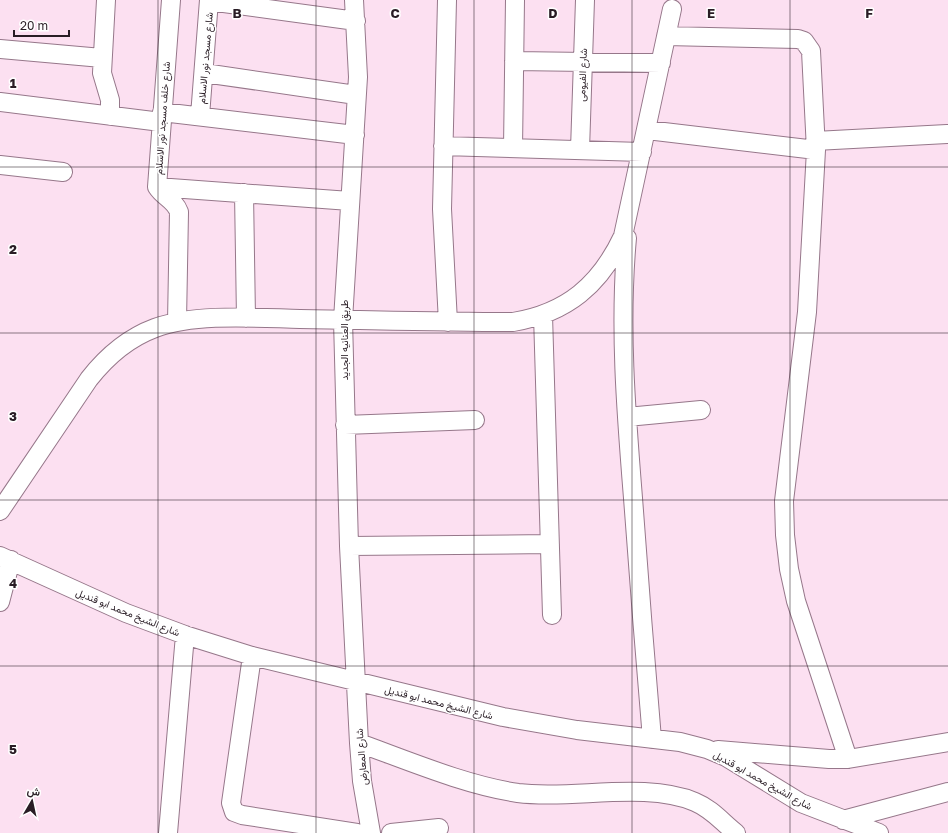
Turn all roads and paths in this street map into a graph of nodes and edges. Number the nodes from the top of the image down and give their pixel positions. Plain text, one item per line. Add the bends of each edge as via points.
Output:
1 (106, 0) edge
2 (171, 0) edge
3 (354, 0) edge
4 (447, 0) edge
5 (515, 0) edge
6 (585, 0) edge
7 (209, 1) edge
8 (270, 4) edge
9 (672, 9) dead end
10 (356, 20) junction
11 (666, 36) junction
12 (0, 49) edge
13 (102, 58) junction
14 (514, 61) junction
15 (583, 62) junction
16 (661, 63) junction
17 (204, 73) junction
18 (356, 95) junction
19 (0, 102) edge
20 (110, 116) junction
21 (200, 116) junction
22 (161, 117) junction
23 (647, 130) junction
24 (947, 134) edge
25 (355, 135) junction
26 (443, 146) junction
27 (815, 146) junction
28 (513, 148) junction
29 (580, 150) junction
30 (642, 152) junction
31 (0, 165) edge
32 (63, 172) dead end
33 (157, 187) junction
34 (244, 193) junction
35 (350, 202) junction
36 (629, 213) junction
37 (543, 315) junction
38 (246, 318) junction
39 (343, 320) junction
40 (177, 322) junction
41 (448, 322) junction
42 (702, 410) dead end
43 (626, 417) junction
44 (475, 420) dead end
45 (345, 425) junction
46 (0, 511) edge
47 (550, 544) junction
48 (349, 546) junction
49 (5, 558) edge
50 (0, 602) edge
51 (552, 615) dead end
52 (185, 635) junction
53 (252, 656) junction
54 (356, 681) junction
55 (652, 739) junction
56 (948, 742) edge
57 (359, 743) junction
58 (707, 749) junction
59 (848, 759) junction
60 (948, 792) edge
61 (843, 820) junction
62 (440, 828) dead end
63 (168, 833) edge
64 (357, 833) edge
65 (371, 833) edge
66 (391, 833) edge
67 (736, 833) edge
68 (879, 833) edge

1 - 13 street
2 - 22 street, شارع خلف مسجد نور الاسلام
3 - 10 street, طريق العنانيه الجديد
4 - 26 street
5 - 14 street
6 - 15 street, شارع الفيومى
7 - 8 street
7 - 17 street, شارع مسجد نور الاسلام
8 - 10 street
9 - 11 street
10 - 18 street, طريق العنانيه الجديد
11 - 16 street
11 - 27 street via 804,41 811,51
12 - 13 street
13 - 20 street via 102,73 110,100
14 - 15 street
14 - 28 street
15 - 16 street
15 - 29 street, شارع الفيومى
16 - 23 street
17 - 18 street
17 - 21 street, شارع مسجد نور الاسلام
18 - 25 street, طريق العنانيه الجديد
19 - 20 street
20 - 22 street
21 - 22 street
21 - 25 street
22 - 33 street, شارع خلف مسجد نور الاسلام
23 - 27 street
23 - 30 street
24 - 27 street
25 - 35 street, طريق العنانيه الجديد
26 - 28 street
26 - 41 street via 442,209
27 - 59 street via 807,312 784,501 784,535 796,601
28 - 29 street
29 - 30 street
30 - 36 street
31 - 32 street
33 - 34 street
33 - 40 street, شارع خلف مسجد نور الاسلام via 161,194 176,203 179,212
34 - 35 street
34 - 38 street
35 - 39 street, طريق العنانيه الجديد
36 - 37 street via 617,250 600,276 584,292 565,305
36 - 43 street via 623,322
37 - 41 street via 513,322
37 - 47 street
38 - 39 street
38 - 40 street
39 - 41 street
39 - 45 street, طريق العنانيه الجديد
40 - 46 street via 136,336 102,362
42 - 43 street
43 - 55 street
44 - 45 street
45 - 48 street, طريق العنانيه الجديد
47 - 48 street
47 - 51 street
48 - 54 street, طريق العنانيه الجديد
49 - 50 street
49 - 52 street, شارع الشيخ محمد ابو قنديل via 67,588
52 - 53 street, شارع الشيخ محمد ابو قنديل
52 - 63 street
53 - 54 street, شارع الشيخ محمد ابو قنديل
53 - 64 street via 232,803 234,812
54 - 55 street, شارع الشيخ محمد ابو قنديل via 502,717
54 - 57 street, شارع المعارض
55 - 58 street, شارع الشيخ محمد ابو قنديل via 680,742
56 - 59 street
57 - 65 street, شارع المعارض via 362,781
57 - 67 street via 466,780 518,793 568,795 644,792 679,796 712,811
58 - 59 street
58 - 61 street, شارع الشيخ محمد ابو قنديل via 726,757 801,803
60 - 61 street
61 - 68 street, شارع الشيخ محمد ابو قنديل
62 - 66 street

